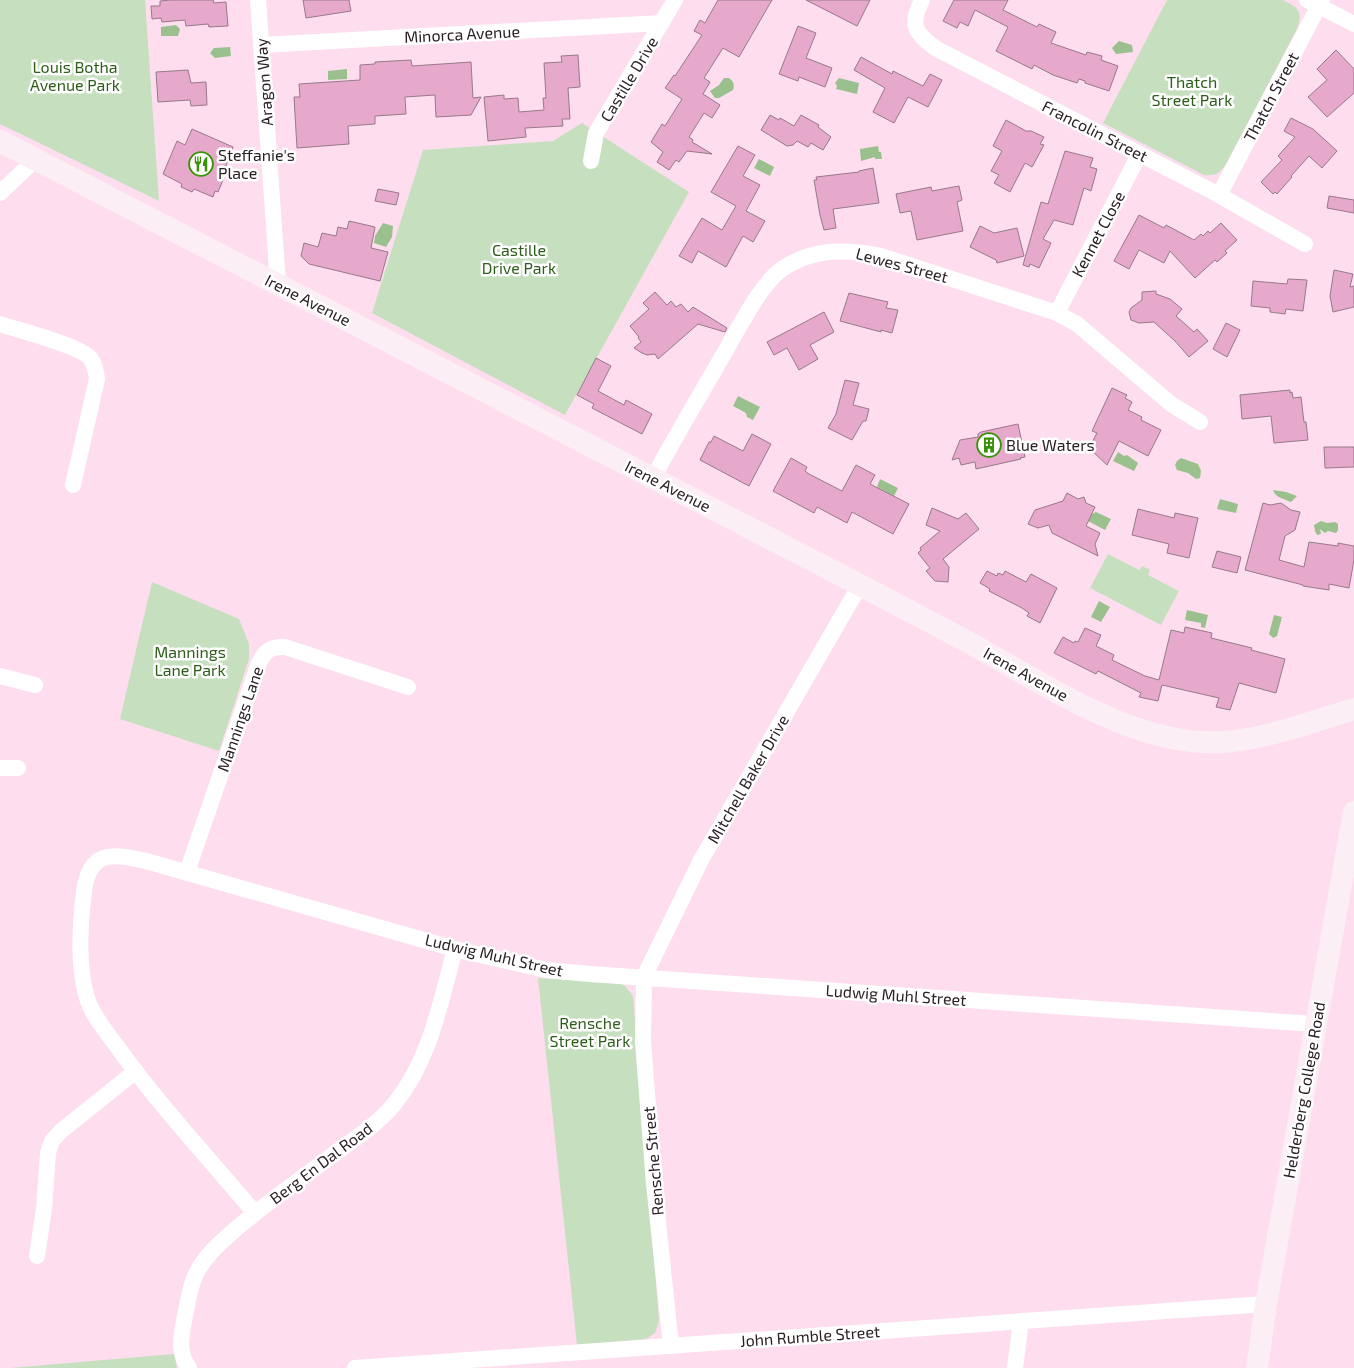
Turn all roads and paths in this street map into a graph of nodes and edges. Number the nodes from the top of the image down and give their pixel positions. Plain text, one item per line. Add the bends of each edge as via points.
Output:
1 (258, 0) edge
2 (675, 0) edge
3 (922, 0) edge
4 (1316, 2) edge
5 (662, 24) junction
6 (1354, 24) edge
7 (262, 46) junction
8 (0, 141) edge
9 (1139, 155) junction
10 (36, 159) junction
11 (591, 161) dead end
12 (0, 193) edge
13 (1219, 195) junction
14 (1305, 244) dead end
15 (278, 284) junction
16 (1057, 312) junction
17 (0, 324) edge
18 (1200, 422) dead end
19 (652, 478) junction
20 (73, 485) dead end
21 (860, 585) junction
22 (0, 676) edge
23 (35, 685) dead end
24 (408, 687) dead end
25 (1354, 709) edge
26 (0, 768) edge
27 (18, 768) dead end
28 (1354, 812) edge
29 (187, 872) junction
30 (455, 949) junction
31 (644, 977) junction
32 (1316, 1024) junction
33 (136, 1071) junction
34 (255, 1213) junction
35 (37, 1256) dead end
36 (1266, 1304) junction
37 (1021, 1321) junction
38 (671, 1346) junction
39 (188, 1367) edge
40 (391, 1367) edge
41 (355, 1368) edge
42 (1015, 1368) edge
43 (1257, 1368) edge

1 - 7 street, Aragon Way
2 - 5 street, Castille Drive
3 - 9 street, Francolin Street via 914,22 924,40
4 - 6 street
4 - 13 street, Thatch Street
5 - 7 street, Minorca Avenue
5 - 11 street, Castille Drive via 596,134
7 - 15 street, Aragon Way
8 - 10 street, Irene Avenue
9 - 13 street, Francolin Street
9 - 16 street, Kennet Close
10 - 12 street
10 - 15 street, Irene Avenue
13 - 14 street, Francolin Street
15 - 19 street, Irene Avenue
16 - 18 street, Lewes Street via 1077,324 1171,404
16 - 19 street, Lewes Street via 856,251 826,252 795,262 781,270 767,285 749,312
17 - 20 street via 79,349 94,364 97,380
19 - 21 street, Irene Avenue
21 - 25 street, Irene Avenue via 1085,707 1129,726 1180,740 1244,740
21 - 31 street, Mitchell Baker Drive via 701,860
22 - 23 street
24 - 29 street, Mannings Lane via 285,647 277,646 267,651 259,664
26 - 27 street
28 - 32 street, Helderberg College Road
29 - 30 street, Ludwig Muhl Street
29 - 33 street, Ludwig Muhl Street via 110,855 95,864 85,888 81,937 85,990 97,1019
30 - 31 street, Ludwig Muhl Street via 546,970
30 - 34 street, Berg En Dal Road via 423,1060 394,1104 375,1123
31 - 32 street, Ludwig Muhl Street
31 - 38 street, Rensche Street via 643,1042
32 - 36 street, Helderberg College Road
33 - 34 street, Ludwig Muhl Street
33 - 35 street via 52,1141
34 - 39 street, Berg En Dal Road via 218,1245 195,1276 181,1338
36 - 37 street, John Rumble Street
36 - 43 street, Helderberg College Road
37 - 38 street, John Rumble Street
37 - 42 street
38 - 40 street, John Rumble Street
40 - 41 street, John Rumble Street

